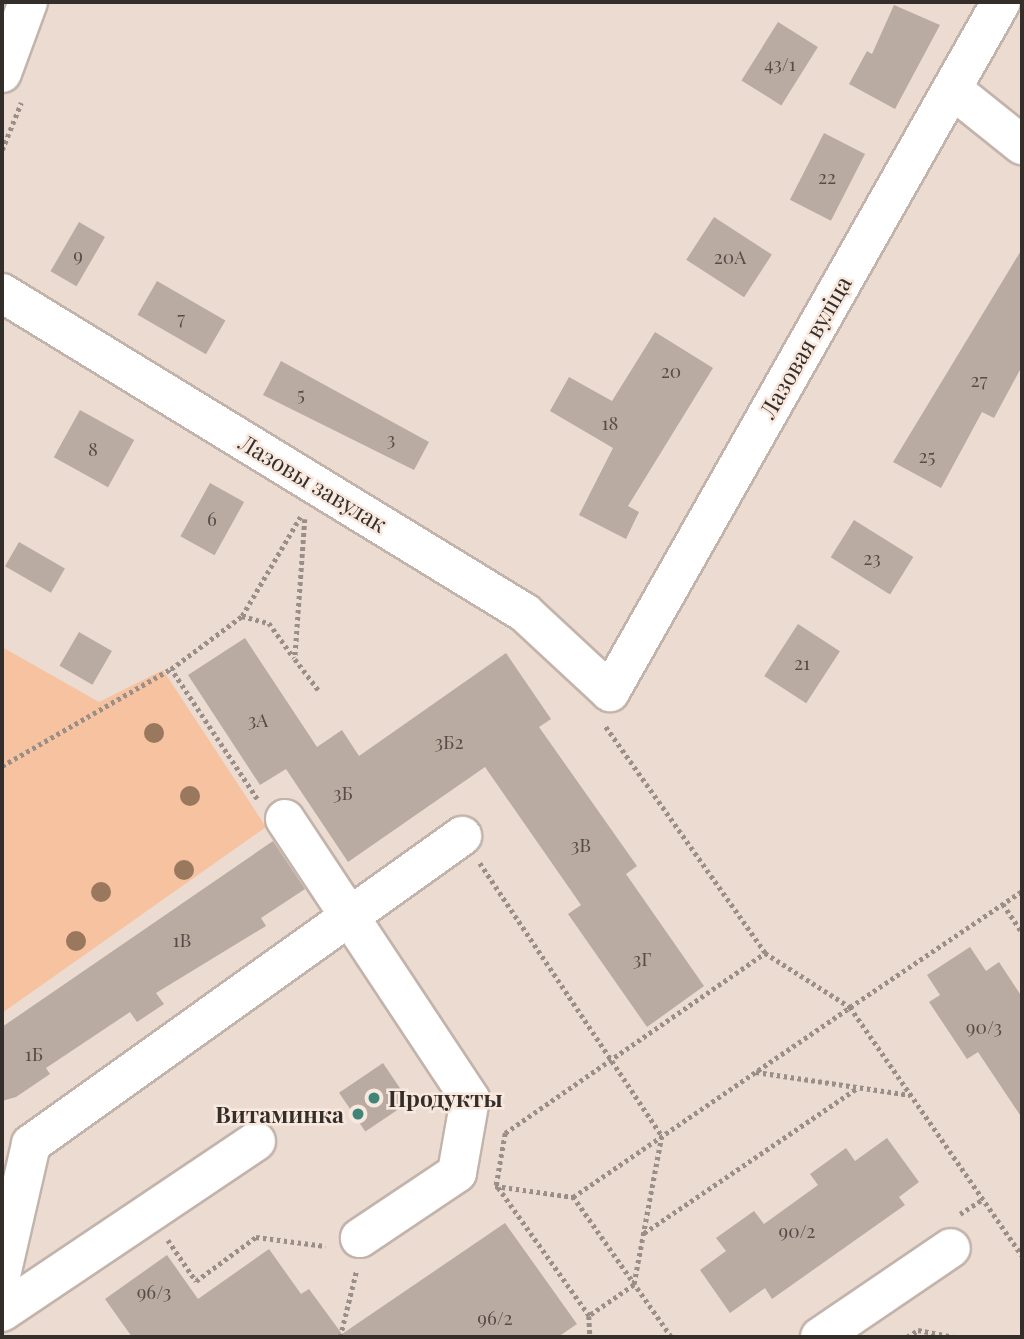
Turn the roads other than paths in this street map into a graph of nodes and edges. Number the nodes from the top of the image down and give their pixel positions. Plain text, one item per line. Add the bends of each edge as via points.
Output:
1 (28, 2) edge
2 (1001, 2) edge
3 (2, 73) edge
4 (952, 89) junction
5 (1022, 145) edge
6 (2, 293) edge
7 (603, 703) joint
8 (285, 819) road end
9 (462, 836) road end
10 (350, 916) junction
11 (256, 1141) dead end
12 (951, 1248) dead end
13 (352, 1259) road end
14 (2, 1271) edge
15 (2, 1312) edge
16 (820, 1337) edge

1 - 3 street
2 - 4 street, Лазовая вуліца
4 - 5 street
4 - 7 street, Лазовая вуліца
6 - 7 street, Лазовы завулак via 525,612
8 - 10 street
9 - 10 street
10 - 13 street via 470,1099 457,1172
10 - 14 street via 31,1144
11 - 15 street
12 - 16 street

